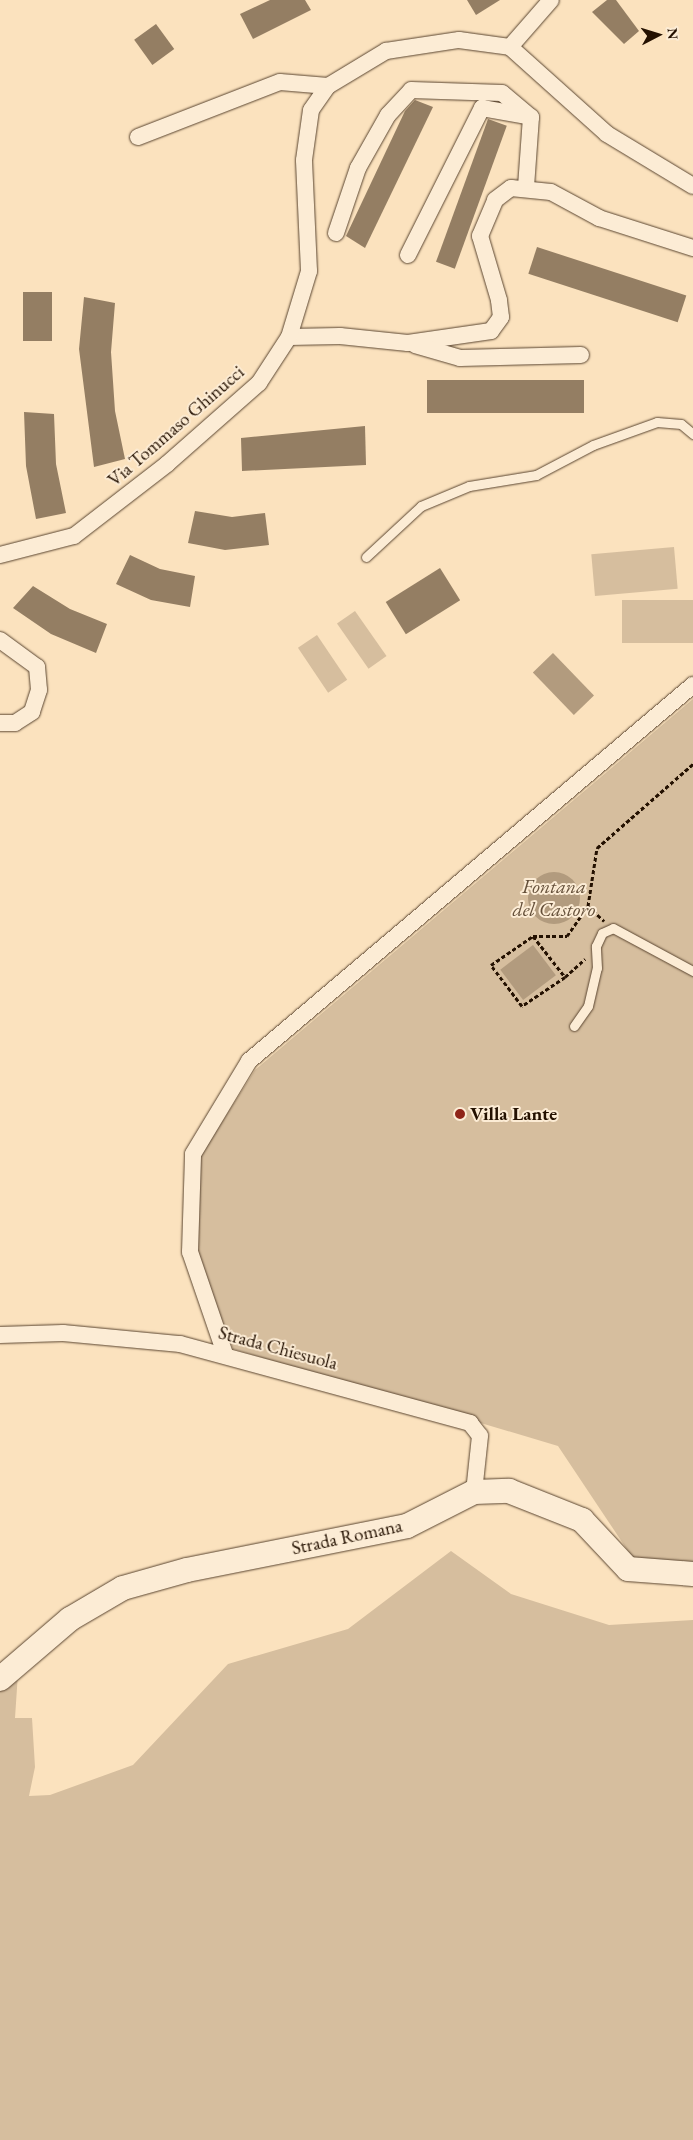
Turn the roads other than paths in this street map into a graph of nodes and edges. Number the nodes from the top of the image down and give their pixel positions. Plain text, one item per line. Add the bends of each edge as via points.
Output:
1 (551, 0) edge
2 (510, 46) junction
3 (328, 86) junction
4 (532, 117) junction
5 (138, 137) dead end
6 (526, 186) junction
7 (693, 186) edge
8 (336, 233) dead end
9 (693, 248) edge
10 (408, 255) dead end
11 (289, 338) junction
12 (408, 343) junction
13 (582, 355) dead end
14 (693, 434) edge
15 (0, 555) edge
16 (366, 557) dead end
17 (0, 640) edge
18 (693, 685) edge
19 (0, 724) edge
20 (693, 971) edge
21 (574, 1026) dead end
22 (0, 1335) edge
23 (225, 1354) junction
24 (474, 1492) junction
25 (693, 1574) edge
26 (0, 1678) edge

1 - 2 street
2 - 3 street via 459,40 386,51
2 - 7 street via 607,134
3 - 5 street via 280,82
3 - 11 street, Via Tommaso Ghinucci via 311,110 304,160 308,271
4 - 6 street
4 - 8 street via 502,93 411,90 388,115 358,168
4 - 10 street via 482,108
6 - 9 street via 551,192 599,218
6 - 12 street via 511,188 495,200 480,236 501,317 491,331
11 - 12 street via 340,336
11 - 15 street, Via Tommaso Ghinucci via 259,383 167,464 74,536
12 - 13 street via 460,358
14 - 16 lane via 681,424 657,422 593,446 536,475 469,486 421,506
17 - 19 street via 37,667 39,690 32,712 15,723
18 - 23 street via 248,1061 193,1154 190,1252
20 - 21 lane via 612,928 602,933 596,946 598,968 588,1006
22 - 23 street, Strada Chiesuola via 63,1333 180,1344
23 - 24 street, Strada Chiesuola via 470,1423 480,1436
24 - 25 street, Strada Romana via 510,1491 582,1520 628,1569
24 - 26 street, Strada Romana via 408,1526 187,1570 123,1588 70,1619

